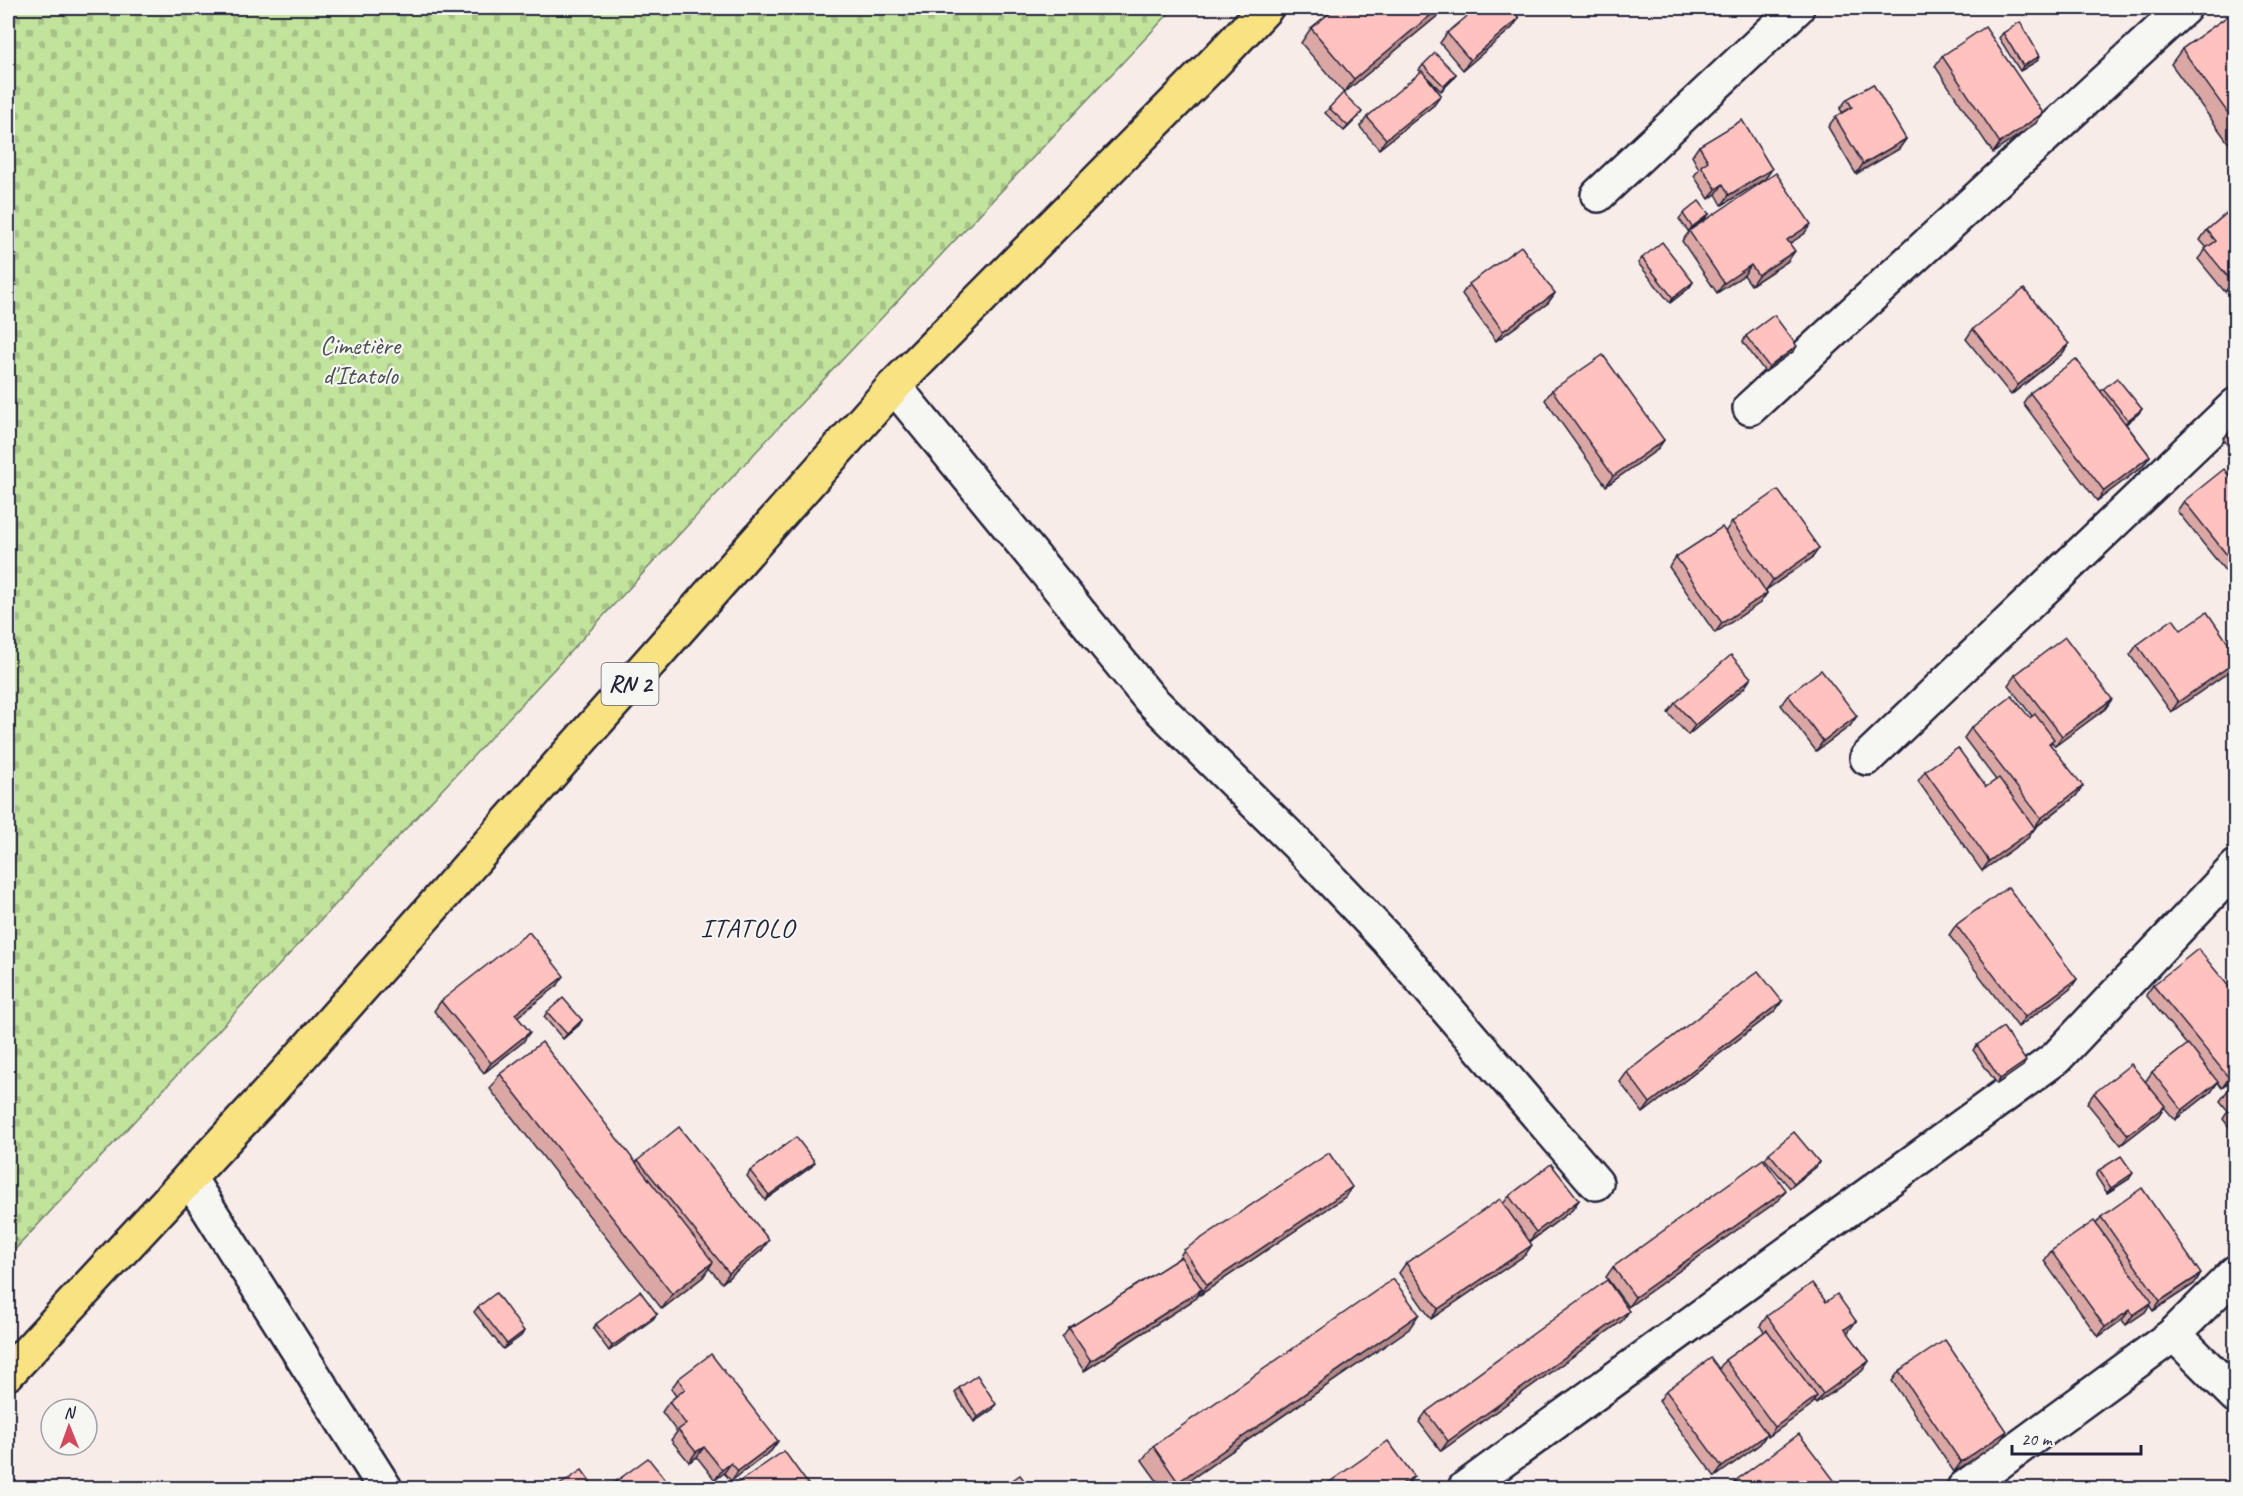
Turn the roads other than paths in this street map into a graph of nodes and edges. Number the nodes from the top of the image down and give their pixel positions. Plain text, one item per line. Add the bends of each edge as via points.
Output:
1 (1266, 8) edge
2 (1797, 8) edge
3 (2184, 8) edge
4 (1598, 195) dead end
5 (894, 386) junction
6 (2235, 405) edge
7 (1749, 408) dead end
8 (1867, 758) dead end
9 (2235, 867) edge
10 (189, 1178) junction
11 (1596, 1183) dead end
12 (2235, 1272) edge
13 (2174, 1334) junction
14 (8, 1373) edge
15 (2235, 1395) edge
16 (385, 1488) edge
17 (1466, 1488) edge
18 (1964, 1488) edge

1 - 5 highway, RN 2
2 - 4 street
3 - 7 street
5 - 10 highway, RN 2
5 - 11 street via 1150,699 1387,939
6 - 8 street
9 - 17 street via 2056,1058
10 - 14 highway, RN 2
10 - 16 street
12 - 13 street
13 - 15 street
13 - 18 street

